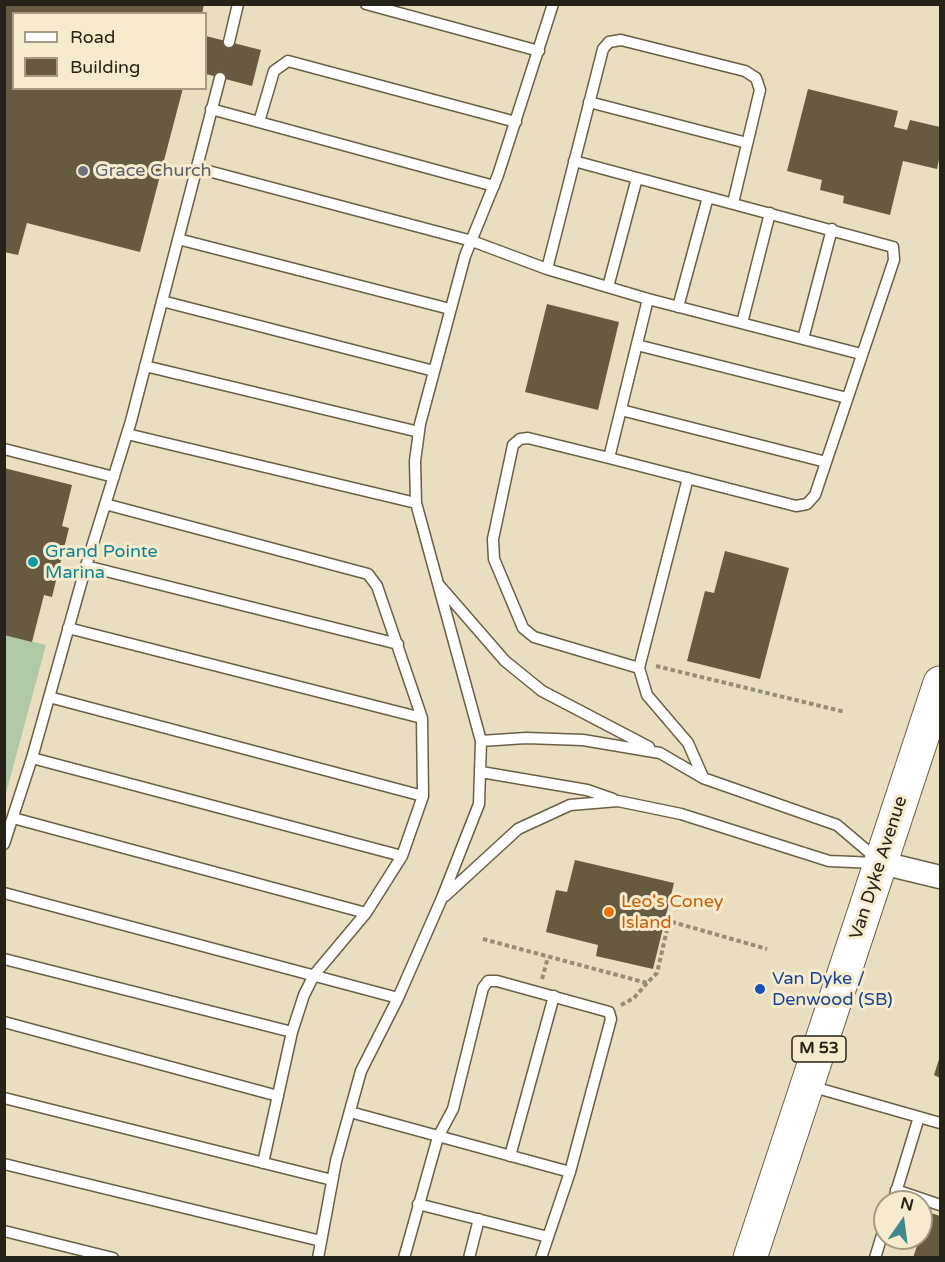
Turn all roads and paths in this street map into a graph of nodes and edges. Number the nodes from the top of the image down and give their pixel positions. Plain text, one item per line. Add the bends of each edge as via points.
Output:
1 (238, 4) edge
2 (366, 4) edge
3 (553, 4) edge
4 (228, 42) dead end
5 (539, 51) junction
6 (220, 78) dead end
7 (590, 102) junction
8 (212, 109) junction
9 (259, 122) junction
10 (516, 122) junction
11 (747, 143) junction
12 (574, 162) junction
13 (196, 168) junction
14 (637, 178) junction
15 (494, 186) junction
16 (708, 197) junction
17 (733, 203) junction
18 (770, 213) junction
19 (832, 229) junction
20 (178, 239) junction
21 (472, 241) junction
22 (547, 269) junction
23 (608, 287) junction
24 (648, 299) junction
25 (162, 301) junction
26 (678, 307) junction
27 (450, 309) junction
28 (742, 323) junction
29 (803, 339) junction
30 (637, 345) junction
31 (861, 354) junction
32 (146, 366) junction
33 (434, 371) junction
34 (847, 398) junction
35 (621, 410) junction
36 (419, 432) junction
37 (127, 434) junction
38 (4, 449) edge
39 (609, 458) junction
40 (826, 462) junction
41 (114, 477) junction
42 (688, 478) junction
43 (416, 503) junction
44 (105, 504) junction
45 (86, 566) junction
46 (437, 582) junction
47 (68, 628) junction
48 (398, 644) junction
49 (639, 668) junction
50 (940, 683) edge
51 (49, 697) junction
52 (845, 712) dead end
53 (423, 717) junction
54 (481, 741) junction
55 (660, 753) junction
56 (32, 758) junction
57 (482, 772) junction
58 (703, 778) junction
59 (423, 796) junction
60 (618, 801) junction
61 (13, 818) junction
62 (4, 844) edge
63 (402, 856) junction
64 (882, 863) junction
65 (940, 877) edge
66 (4, 894) edge
67 (442, 898) junction
68 (366, 913) junction
69 (483, 939) dead end
70 (767, 949) dead end
71 (548, 957) junction
72 (4, 959) edge
73 (314, 975) junction
74 (647, 983) junction
75 (538, 992) junction
76 (554, 996) junction
77 (398, 998) junction
78 (609, 1012) junction
79 (4, 1022) edge
80 (292, 1032) junction
81 (807, 1086) junction
82 (278, 1096) junction
83 (4, 1098) edge
84 (350, 1112) junction
85 (919, 1117) junction
86 (940, 1124) edge
87 (438, 1137) junction
88 (510, 1156) junction
89 (263, 1163) junction
90 (4, 1164) edge
91 (570, 1172) junction
92 (332, 1180) junction
93 (896, 1190) edge
94 (418, 1204) junction
95 (479, 1219) junction
96 (4, 1231) edge
97 (548, 1237) junction
98 (321, 1241) junction
99 (112, 1257) edge
100 (318, 1257) edge
101 (404, 1257) edge
102 (469, 1257) edge
103 (541, 1257) edge
104 (750, 1257) edge

1 - 4 lane
2 - 5 lane
3 - 5 lane
5 - 10 lane
6 - 8 lane
7 - 11 lane
7 - 11 lane via 603,49 609,42 621,40 745,71 756,78 760,90
7 - 12 lane
8 - 9 lane
8 - 13 lane
9 - 10 lane via 274,71 288,61
9 - 15 lane
10 - 15 lane
11 - 17 lane
12 - 14 lane
12 - 22 lane
13 - 20 lane
13 - 21 lane
14 - 16 lane
14 - 23 lane
15 - 21 lane
16 - 17 lane
16 - 26 lane
17 - 18 lane
18 - 19 lane
18 - 28 lane
19 - 29 lane
19 - 31 lane via 893,248 894,260
20 - 25 lane
20 - 27 lane
21 - 22 lane
21 - 27 lane
22 - 23 lane
23 - 24 lane
24 - 26 lane
24 - 30 lane
25 - 32 lane
25 - 33 lane
26 - 28 lane
27 - 33 lane
28 - 29 lane
29 - 31 lane
30 - 34 lane
30 - 35 lane
31 - 34 lane
32 - 36 lane
32 - 37 lane
33 - 36 lane
34 - 40 lane
35 - 39 lane
35 - 40 lane
36 - 43 lane
37 - 41 lane
37 - 43 lane
38 - 41 lane
39 - 42 lane
39 - 49 lane via 528,438 513,445 493,539 494,559 523,628 534,637
40 - 42 lane via 815,495 807,504 796,506
41 - 44 lane
42 - 49 lane
43 - 46 lane
44 - 45 lane
44 - 48 lane via 368,574 377,586
45 - 47 lane
45 - 48 lane
46 - 54 lane
46 - 55 lane via 505,661 542,691
47 - 51 lane
47 - 53 lane
48 - 53 lane
49 - 52 path via 661,666
49 - 58 lane via 648,695 688,743
50 - 64 main road, Van Dyke Avenue / M 53
51 - 56 lane
51 - 59 lane
53 - 59 lane
54 - 55 lane via 583,740
54 - 57 lane
55 - 58 lane
56 - 61 lane
56 - 63 lane
57 - 60 lane via 586,790
57 - 67 lane via 479,804
58 - 64 lane via 837,825
59 - 63 lane
60 - 64 lane via 681,814 829,861
60 - 67 lane via 570,805 518,829
61 - 62 lane
61 - 68 lane
63 - 68 lane
64 - 65 street
64 - 81 main road, Van Dyke Avenue / M 53
66 - 73 lane
67 - 77 lane
68 - 73 lane
69 - 71 path
70 - 74 path via 669,921 657,973
71 - 74 path
71 - 75 path
72 - 80 lane
73 - 77 lane
73 - 80 lane
74 - 78 path via 634,998
75 - 76 lane
75 - 87 lane via 497,981 488,981 483,988 453,1109
76 - 78 lane
76 - 88 lane
77 - 84 lane via 361,1071
78 - 91 lane via 611,1019
79 - 82 lane
80 - 82 lane
81 - 85 lane
81 - 104 main road, Van Dyke Avenue / M 53
82 - 89 lane
83 - 89 lane
84 - 87 lane
84 - 92 lane
85 - 86 lane
85 - 93 lane
87 - 88 lane
87 - 94 lane
88 - 91 lane
89 - 92 lane
90 - 98 lane
91 - 97 lane
92 - 98 lane
94 - 95 lane
94 - 101 lane
95 - 97 lane
95 - 102 lane
96 - 99 lane
97 - 103 lane
98 - 100 lane

